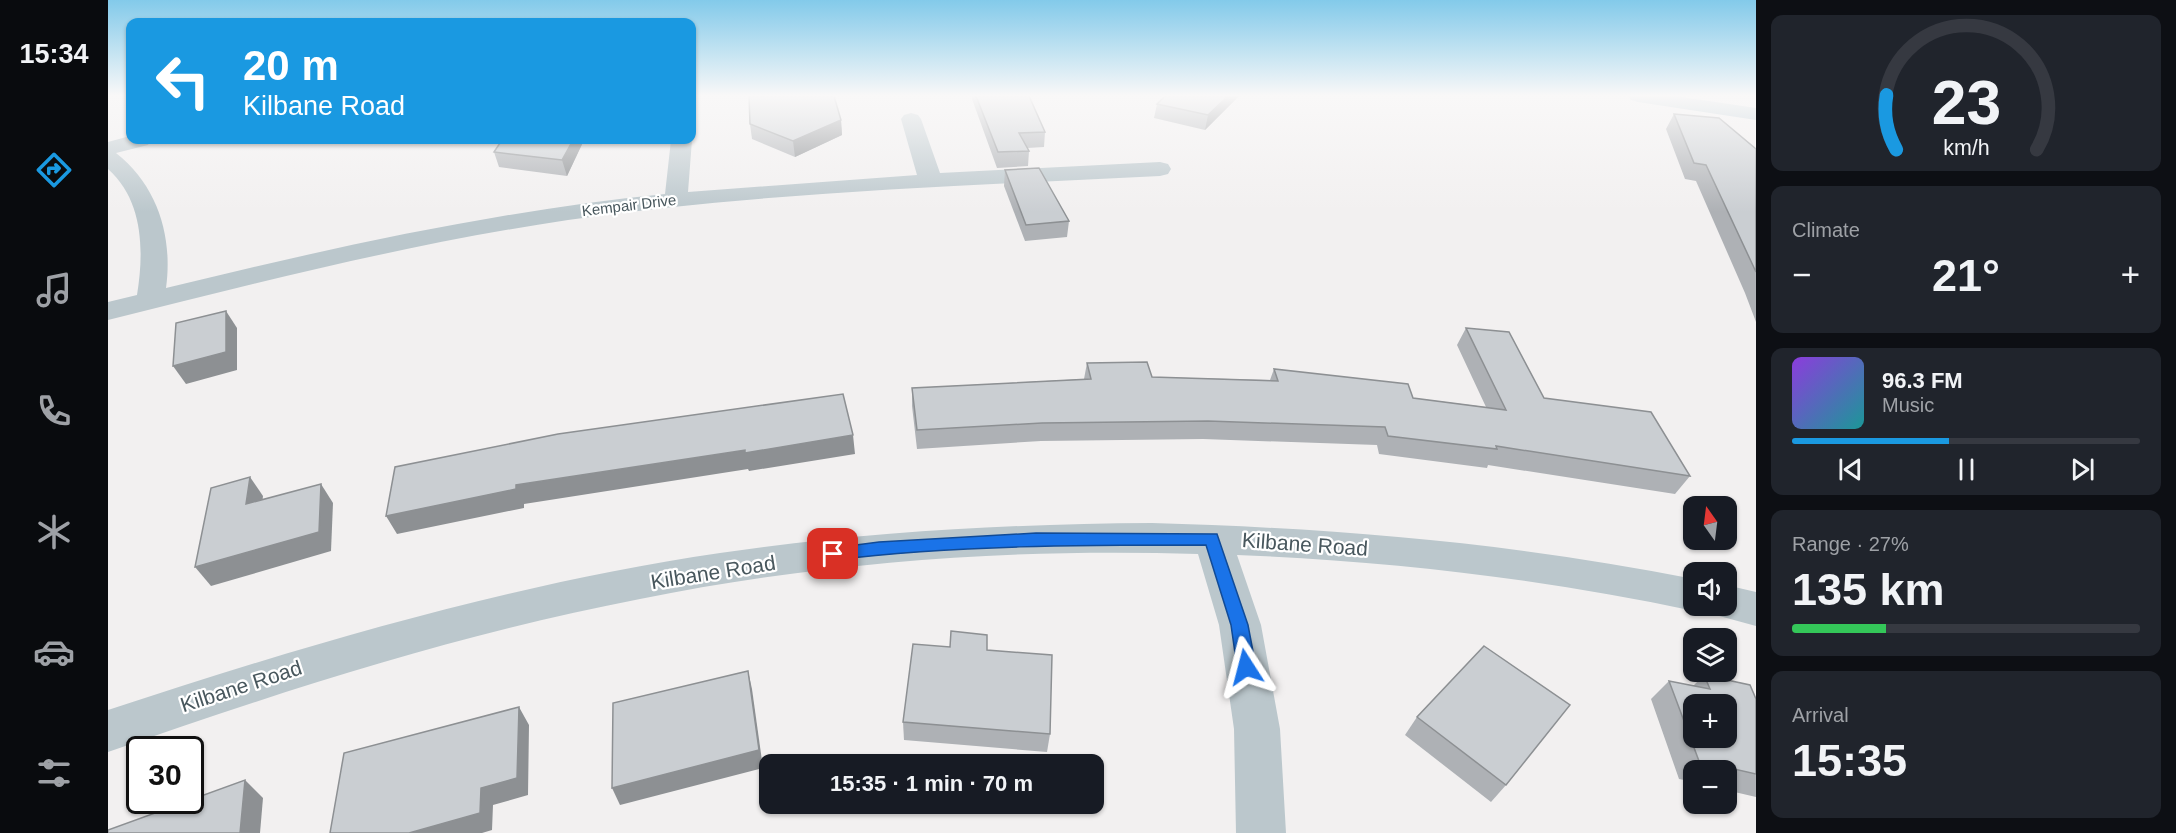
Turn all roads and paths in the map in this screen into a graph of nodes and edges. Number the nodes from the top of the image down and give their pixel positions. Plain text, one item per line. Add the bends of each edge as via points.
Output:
1 (916, 135) edge
2 (126, 144) edge
3 (681, 144) edge
4 (108, 149) edge
5 (108, 158) edge
6 (1160, 169) dead end
7 (931, 182) junction
8 (676, 199) junction
9 (150, 301) junction
10 (108, 311) edge
11 (1212, 538) junction
12 (1683, 593) edge
13 (1737, 605) edge
14 (1756, 609) edge
15 (108, 731) edge
16 (1261, 833) edge

1 - 7 street
2 - 4 street
3 - 8 street
5 - 9 street via 136,187 150,218 155,255
6 - 7 street, Kempair Drive
7 - 8 street, Kempair Drive
8 - 9 street, Kempair Drive via 568,213 373,248
9 - 10 street, Kempair Drive
11 - 12 street, Kilbane Road via 1508,562
11 - 15 street, Kilbane Road via 1036,539 879,549 718,569 548,601 363,648
11 - 16 street via 1242,637 1257,729
13 - 14 street

